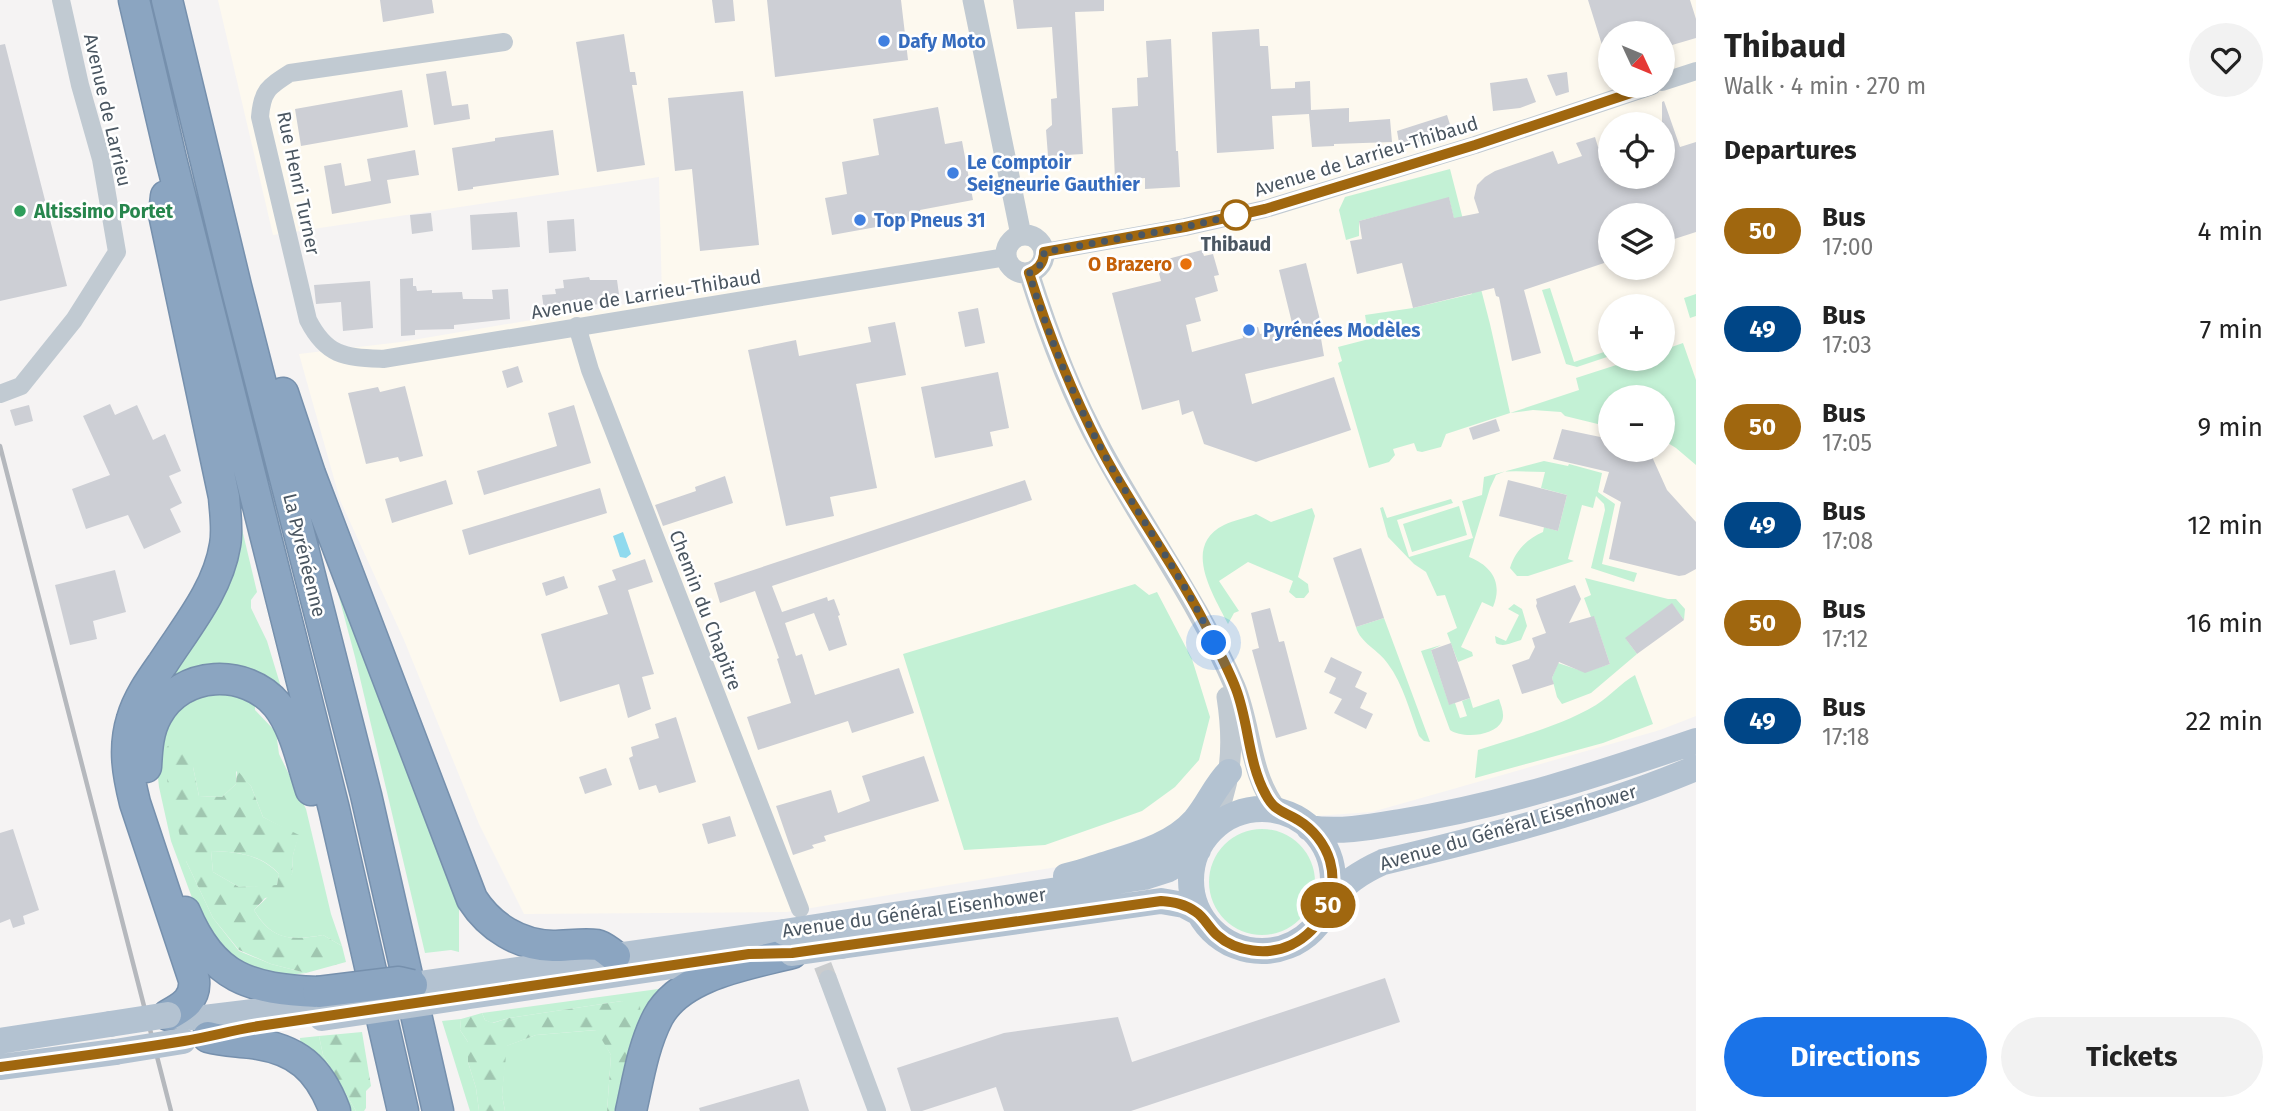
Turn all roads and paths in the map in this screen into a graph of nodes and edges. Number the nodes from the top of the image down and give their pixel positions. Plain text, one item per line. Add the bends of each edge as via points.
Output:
1 (61, 0) edge
2 (134, 0) edge
3 (167, 0) edge
4 (973, 0) edge
5 (504, 42) dead end
6 (1696, 71) edge
7 (1675, 78) edge
8 (1616, 98) edge
9 (171, 159) junction
10 (1021, 235) junction
11 (1044, 252) junction
12 (1006, 257) junction
13 (1029, 273) junction
14 (236, 286) junction
15 (308, 320) joint
16 (577, 326) junction
17 (0, 394) edge
18 (1222, 661) junction
19 (1696, 741) edge
20 (1696, 768) edge
21 (1229, 772) junction
22 (334, 809) junction
23 (1278, 811) junction
24 (1310, 828) junction
25 (1203, 842) junction
26 (1000, 899) junction
27 (1329, 902) junction
28 (800, 909) dead end
29 (1199, 913) junction
30 (838, 935) junction
31 (788, 943) junction
32 (615, 956) junction
33 (828, 979) tunnel mouth
34 (412, 985) joint
35 (460, 987) junction
36 (320, 1004) junction
37 (168, 1015) junction
38 (195, 1039) junction
39 (0, 1041) edge
40 (0, 1067) edge
41 (335, 1111) edge
42 (403, 1111) edge
43 (438, 1111) edge
44 (631, 1111) edge
45 (877, 1111) edge

1 - 17 street, Avenue de Larrieu via 101,159 117,253 74,320 21,386
2 - 9 highway, La Pyrénéenne
3 - 14 highway, La Pyrénéenne
4 - 10 street
5 - 15 street, Rue Henri Turner via 290,73 261,99 260,117
6 - 7 street
8 - 11 street, Avenue de Larrieu-Thibaud via 1265,209
9 - 22 highway, La Pyrénéenne
9 - 37 highway via 164,214 224,496 226,524 223,553 212,584 139,700 128,737 128,773 135,803 194,981 190,1000
10 - 11 street via 1039,240
10 - 12 street via 1011,240
11 - 13 street via 1042,263
12 - 13 street via 1017,271
12 - 16 street, Avenue de Larrieu-Thibaud
13 - 18 street via 1076,397 1102,450 1195,606
14 - 32 highway via 263,320 310,474 472,899 494,925 520,939 551,946 599,945
14 - 43 highway, La Pyrénéenne via 366,796
15 - 16 street, Avenue de Larrieu-Thibaud via 317,339 333,351 383,359
16 - 28 street, Chemin du Chapitre via 590,370
18 - 21 street via 1232,743
18 - 23 street via 1236,689 1259,781
19 - 24 main road, Avenue du Général Eisenhower via 1604,773 1482,806 1371,827
20 - 27 main road, Avenue du Général Eisenhower via 1525,826 1383,862 1361,872
21 - 25 street via 1224,798
21 - 26 main road via 1193,822 1174,838 1072,875 1028,882
22 - 36 highway via 311,790 278,707 249,683 204,680 171,698 159,712 148,744 147,779 176,891 193,930 213,959 244,980
22 - 42 highway, La Pyrénéenne
23 - 24 main road
23 - 25 main road via 1233,816
24 - 27 main road via 1330,862
25 - 26 main road, Avenue du Général Eisenhower via 1169,869 1144,877
25 - 29 main road via 1192,865 1191,882
26 - 30 main road, Avenue du Général Eisenhower
27 - 29 main road via 1303,938 1289,946 1260,951 1238,947 1218,936
29 - 30 main road, Avenue du Général Eisenhower via 1161,901
30 - 31 main road, Avenue du Général Eisenhower, bridge
31 - 32 main road, Avenue du Général Eisenhower
31 - 35 main road, Avenue du Général Eisenhower via 749,954
31 - 44 highway via 694,983 659,1014 649,1036
32 - 35 main road, Avenue du Général Eisenhower
33 - 45 street
34 - 35 main road, Avenue du Général Eisenhower
34 - 36 highway, bridge via 400,982
35 - 36 main road, Avenue du Général Eisenhower, bridge
36 - 37 main road, Avenue du Général Eisenhower via 204,1018
36 - 38 main road, Avenue du Général Eisenhower
37 - 39 main road, Avenue du Général Eisenhower, bridge
38 - 40 main road, Avenue du Général Eisenhower, bridge
38 - 41 highway via 248,1042 293,1054 317,1075

